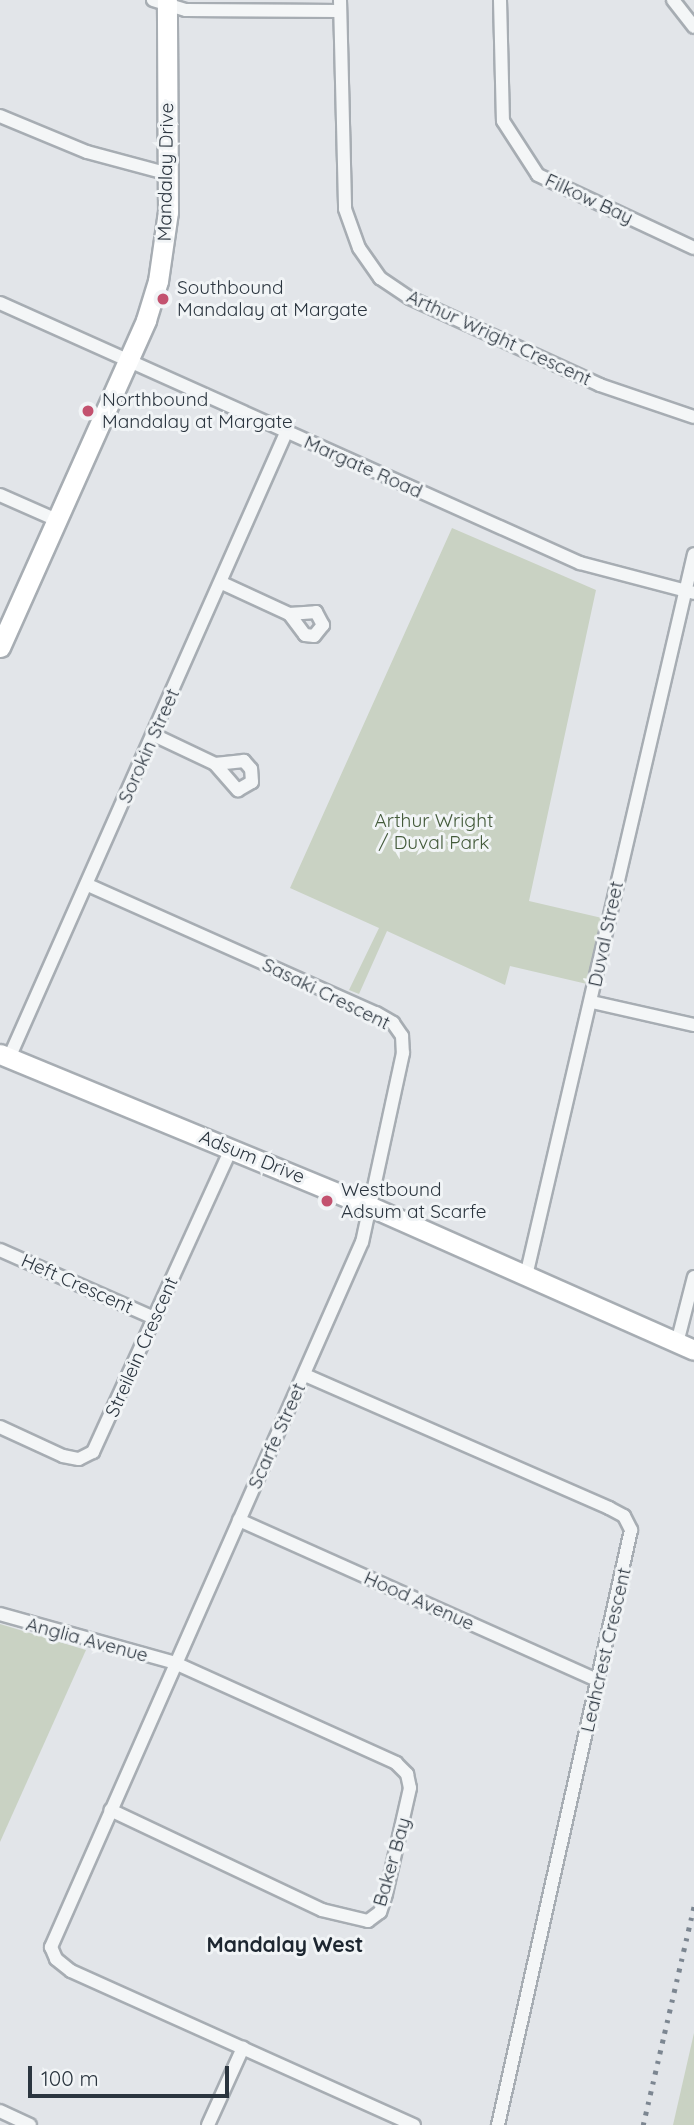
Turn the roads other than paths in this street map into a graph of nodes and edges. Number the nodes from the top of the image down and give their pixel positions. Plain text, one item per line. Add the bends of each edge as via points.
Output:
1 (499, 0) edge
2 (673, 0) edge
3 (162, 1) edge
4 (340, 5) edge
5 (694, 27) edge
6 (0, 116) edge
7 (169, 174) junction
8 (694, 248) edge
9 (0, 303) edge
10 (128, 360) junction
11 (694, 417) edge
12 (286, 433) junction
13 (0, 495) edge
14 (57, 520) junction
15 (694, 554) edge
16 (222, 583) junction
17 (689, 592) edge
18 (289, 614) dead end
19 (0, 647) edge
20 (154, 735) junction
21 (215, 764) dead end
22 (88, 885) junction
23 (592, 1002) junction
24 (694, 1025) edge
25 (4, 1056) edge
26 (231, 1149) junction
27 (369, 1206) junction
28 (0, 1250) edge
29 (526, 1276) junction
30 (694, 1278) edge
31 (154, 1318) junction
32 (686, 1346) edge
33 (305, 1375) junction
34 (0, 1427) edge
35 (239, 1520) junction
36 (0, 1614) edge
37 (175, 1663) junction
38 (599, 1681) junction
39 (110, 1810) junction
40 (243, 2048) junction
41 (0, 2111) edge
42 (30, 2125) edge
43 (208, 2125) edge
44 (414, 2125) edge
45 (498, 2125) edge

1 - 8 street, Filkow Bay via 503,121 538,175
2 - 5 street
3 - 4 street via 218,12
3 - 7 street, Mandalay Drive
4 - 11 street, Arthur Wright Crescent via 345,209 359,248 380,278 410,298 600,385
6 - 7 street via 87,152
7 - 10 street, Mandalay Drive via 166,243 158,281
9 - 10 street, Margate Road
10 - 12 street, Margate Road
10 - 14 street, Mandalay Drive
12 - 16 street, Sorokin Street
12 - 17 street, Margate Road via 593,569
13 - 14 street
14 - 19 street, Mandalay Drive
15 - 17 street
16 - 18 street
16 - 20 street, Sorokin Street
17 - 23 street, Duval Street
20 - 21 street
20 - 22 street, Sorokin Street
22 - 25 street, Sorokin Street
22 - 27 street, Sasaki Crescent via 393,1023 402,1036 403,1053
23 - 24 street
23 - 29 street, Duval Street
25 - 26 street, Adsum Drive
26 - 27 street, Adsum Drive
26 - 31 street, Streilein Crescent
27 - 29 street, Adsum Drive
27 - 33 street, Scarfe Street via 362,1242
28 - 31 street, Heft Crescent
29 - 32 street, Adsum Drive
30 - 32 street
31 - 34 street, Streilein Crescent via 93,1452 79,1459 63,1456
33 - 35 street, Scarfe Street
33 - 38 street, Leahcrest Crescent via 624,1516 631,1530 630,1545
35 - 37 street, Scarfe Street
35 - 38 street, Hood Avenue
36 - 37 street, Anglia Avenue
37 - 39 street
37 - 39 street, Baker Bay via 396,1763 407,1774 407,1808 380,1912 368,1921 338,1917
38 - 45 street, Leahcrest Crescent
39 - 40 street via 55,1932 51,1947 56,1959 71,1971
40 - 43 street
40 - 44 street
41 - 42 street

